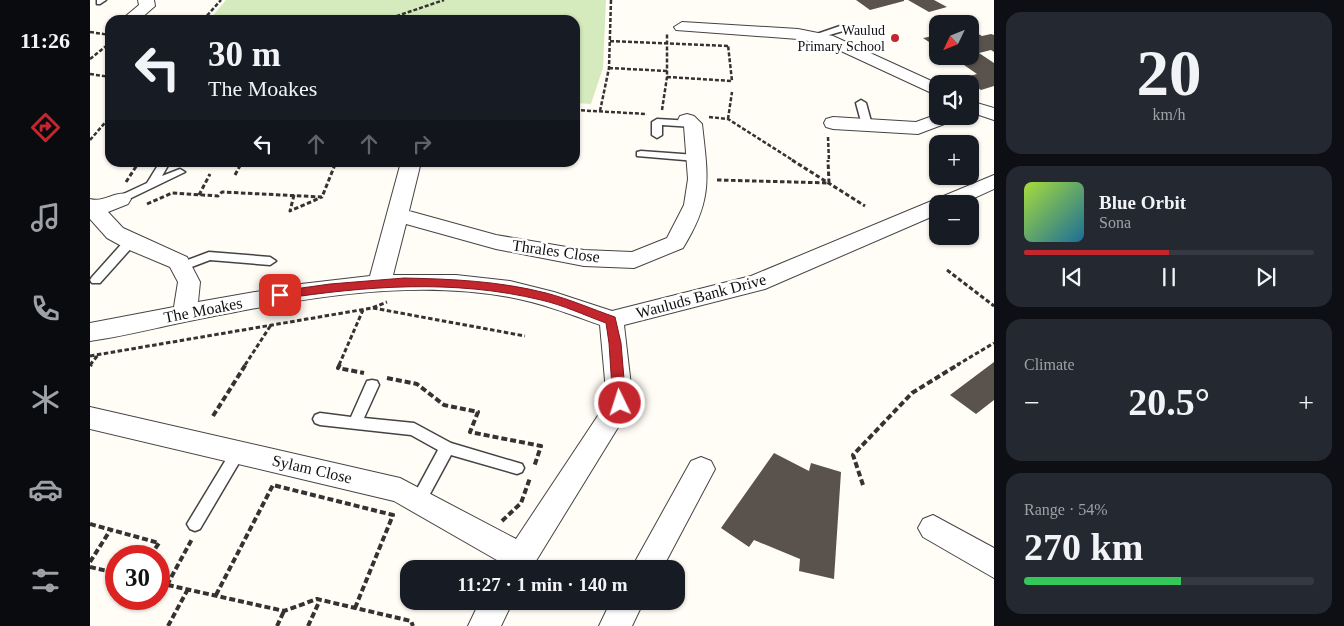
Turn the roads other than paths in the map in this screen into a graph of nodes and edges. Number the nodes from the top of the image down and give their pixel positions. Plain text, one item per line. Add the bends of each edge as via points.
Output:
1 (146, 0) edge
2 (135, 15) edge
3 (675, 29) road end
4 (840, 29) dead end
5 (812, 37) junction
6 (929, 86) edge
7 (861, 103) dead end
8 (979, 109) edge
9 (994, 114) edge
10 (690, 122) joint
11 (833, 123) road end
12 (929, 124) edge
13 (867, 125) junction
14 (657, 135) dead end
15 (641, 154) dead end
16 (696, 158) junction
17 (162, 167) edge
18 (410, 167) edge
19 (180, 172) dead end
20 (994, 181) edge
21 (152, 184) junction
22 (962, 195) edge
23 (121, 198) joint
24 (92, 208) edge
25 (929, 210) edge
26 (397, 215) junction
27 (130, 242) junction
28 (270, 261) dead end
29 (181, 267) junction
30 (96, 280) dead end
31 (380, 283) junction
32 (185, 313) junction
33 (611, 320) junction
34 (90, 332) edge
35 (376, 379) road end
36 (90, 418) edge
37 (320, 419) dead end
38 (356, 423) junction
39 (447, 448) junction
40 (238, 452) junction
41 (517, 468) dead end
42 (701, 469) dead end
43 (419, 500) junction
44 (195, 528) road end
45 (933, 528) dead end
46 (513, 560) edge
47 (519, 560) edge
48 (651, 560) edge
49 (994, 564) edge
50 (492, 610) edge
51 (623, 610) edge
52 (484, 626) edge
53 (615, 626) edge

1 - 2 street via 147,6
3 - 5 street via 727,38
4 - 5 lane
5 - 6 street via 857,47
7 - 13 lane
8 - 9 street
10 - 14 lane via 657,122
10 - 16 street, Thrales Close
11 - 13 street
12 - 13 street via 918,128
15 - 16 lane
16 - 26 street, Thrales Close via 698,179 694,205 675,243 634,260 584,258 496,242
17 - 21 lane
18 - 26 street
19 - 21 lane
20 - 22 street
21 - 23 lane
23 - 24 street
24 - 27 street via 115,233
25 - 33 street, Wauluds Bank Drive via 756,283
26 - 31 street
27 - 29 street via 179,262
27 - 30 lane
28 - 29 lane via 209,256
29 - 32 street via 189,282
31 - 32 street, The Moakes via 280,295
31 - 33 street, The Moakes via 459,283 496,287 545,297
32 - 34 street, The Moakes
33 - 47 street via 620,403
35 - 38 lane
36 - 40 street, Sylam Close
37 - 38 lane
38 - 39 lane via 414,429
39 - 41 lane
39 - 43 lane
40 - 43 street, Sylam Close via 400,490
40 - 44 lane
42 - 48 street
43 - 46 street, Sylam Close via 485,538
45 - 49 street
50 - 52 street
51 - 53 street

